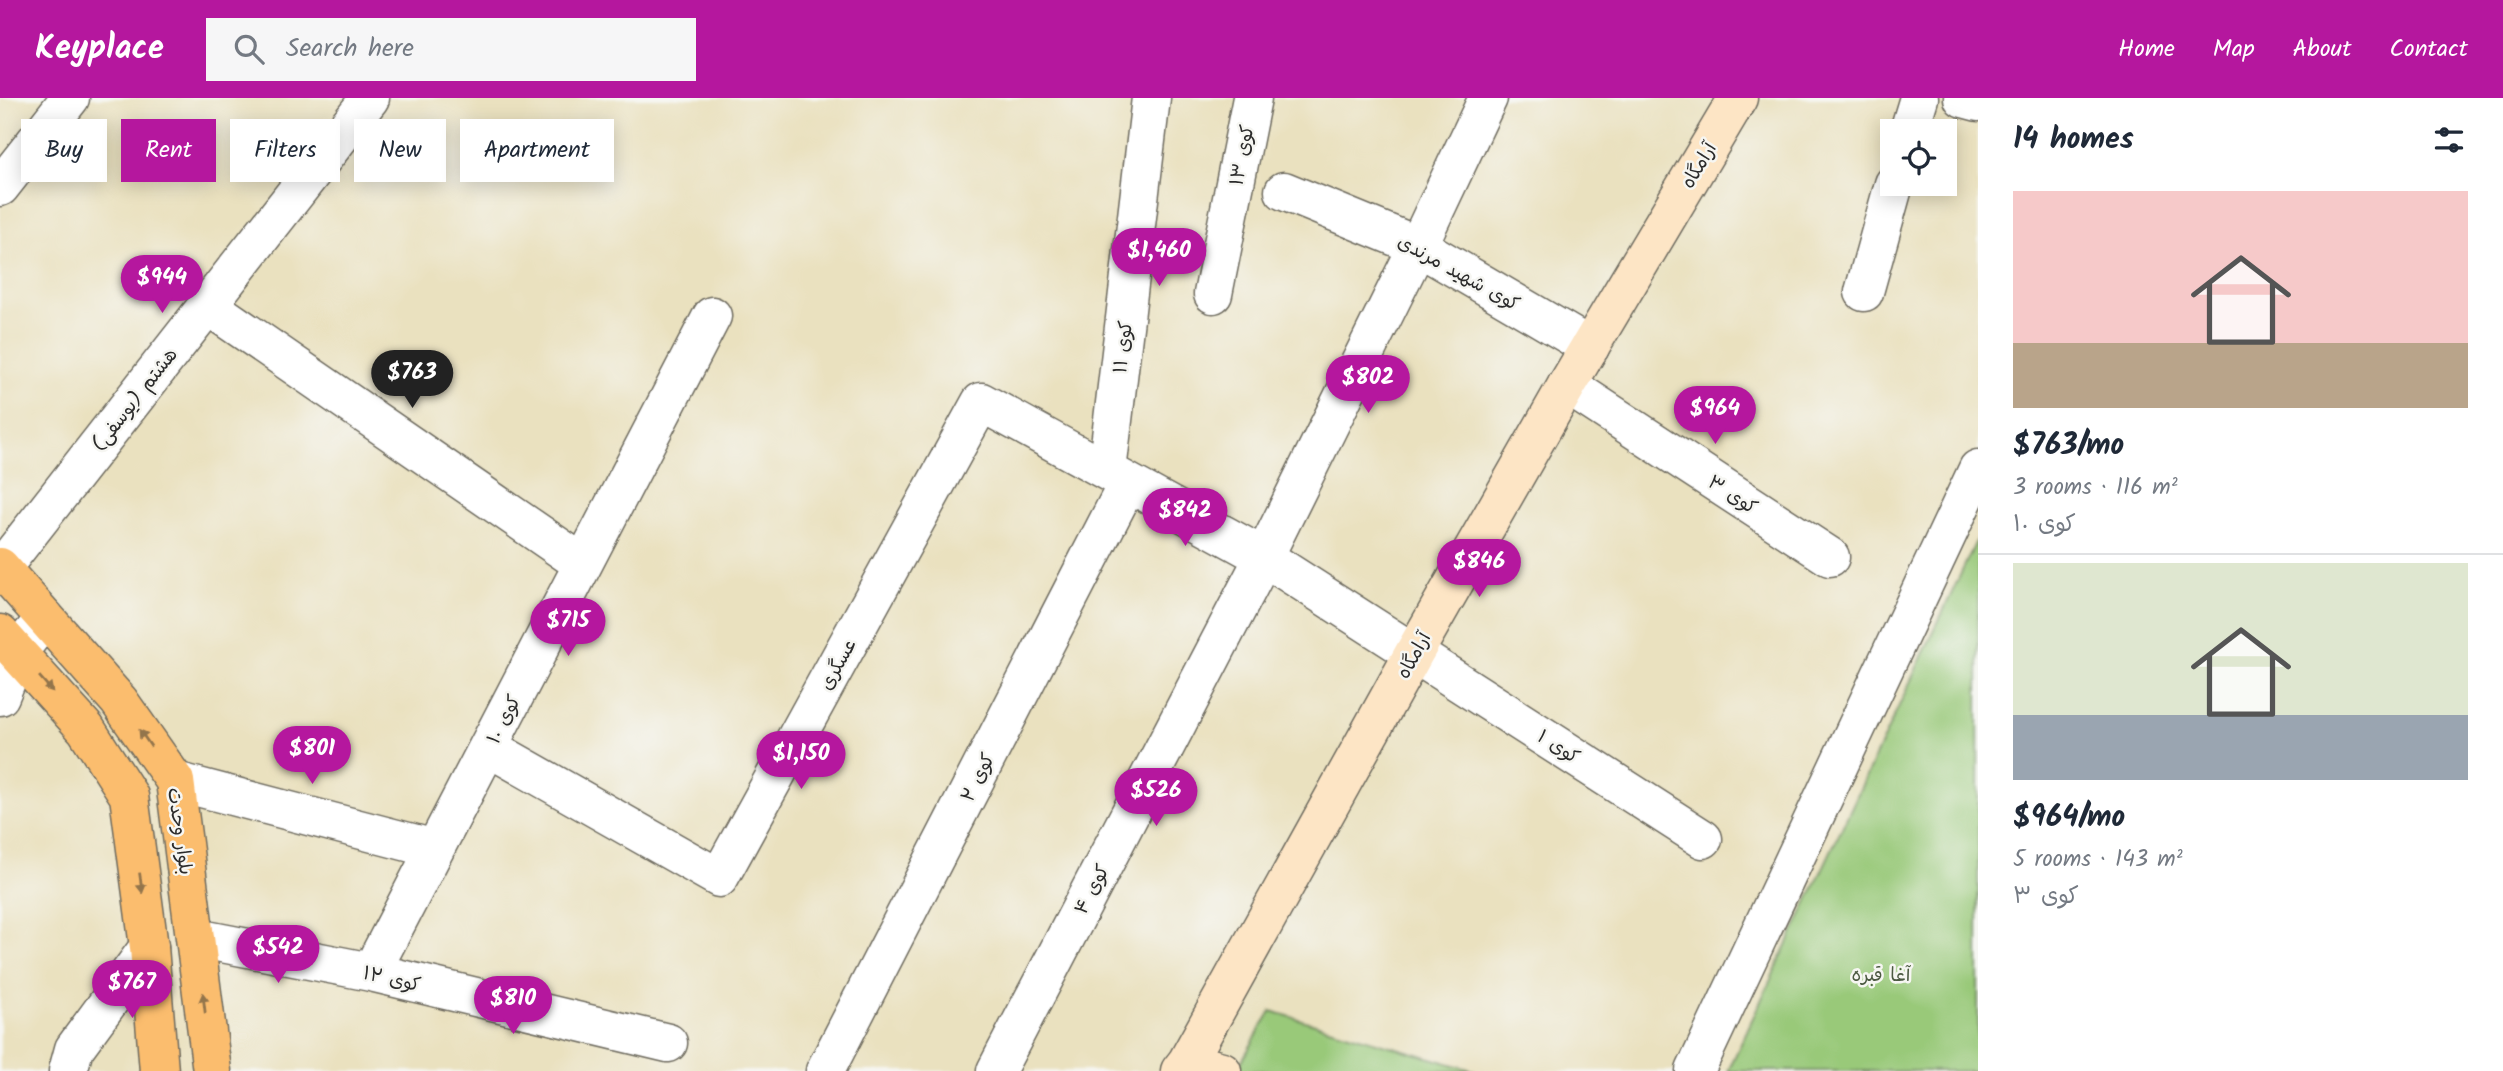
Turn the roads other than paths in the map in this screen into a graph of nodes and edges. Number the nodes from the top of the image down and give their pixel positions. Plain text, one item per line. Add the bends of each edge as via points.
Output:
1 (70, 98) edge
2 (370, 98) edge
3 (1152, 98) edge
4 (1252, 98) edge
5 (1488, 98) edge
6 (1738, 98) edge
7 (1919, 98) edge
8 (1964, 98) edge
9 (1978, 102) edge
10 (1913, 119) edge
11 (0, 187) edge
12 (1284, 191) dead end
13 (1891, 196) edge
14 (1418, 246) junction
15 (1864, 292) dead end
16 (1213, 294) dead end
17 (208, 305) junction
18 (712, 316) dead end
19 (1590, 347) junction
20 (1567, 385) junction
21 (981, 402) joint
22 (1978, 469) edge
23 (1118, 477) junction
24 (1264, 558) junction
25 (1830, 558) dead end
26 (583, 564) junction
27 (0, 568) edge
28 (45, 618) junction
29 (9, 643) edge
30 (1414, 653) junction
31 (0, 696) edge
32 (488, 747) junction
33 (175, 781) junction
34 (1703, 839) dead end
35 (435, 849) junction
36 (196, 939) junction
37 (149, 947) junction
38 (371, 972) junction
39 (668, 1042) dead end
40 (1197, 1068) edge
41 (68, 1071) edge
42 (159, 1071) edge
43 (212, 1071) edge
44 (825, 1071) edge
45 (996, 1071) edge
46 (1695, 1071) edge

1 - 11 street
2 - 17 street, هشتم (یوسفی)
3 - 23 street, کوی ۱۱
4 - 16 street, کوی ۱۳
5 - 14 street, کوی ۴
6 - 19 main road, آرامگاه
7 - 10 street
8 - 9 street
12 - 14 street, کوی شهید مرندی
13 - 15 street
14 - 19 street, کوی شهید مرندی
14 - 24 street, کوی ۴
17 - 26 street
17 - 27 street, هشتم (یوسفی)
18 - 26 street, کوی ۱۰
19 - 20 main road, آرامگاه
20 - 25 street, کوی ۳
20 - 30 main road, آرامگاه
21 - 23 street, کوی ۱
21 - 32 street, عسگری via 719,878
22 - 46 street
23 - 24 street, کوی ۱
23 - 44 street, کوی ۲
24 - 30 street, کوی ۱
24 - 45 street, کوی ۴
26 - 32 street, کوی ۱۰
27 - 28 main road, بلوار وحدت
28 - 29 street
33 -> 28 main road, بلوار وحدت via 119,701
29 - 31 street
29 -> 37 main road via 86,729 129,796
30 - 34 street, کوی ۱
30 - 40 main road, آرامگاه
32 - 35 street, کوی ۱۰
33 - 35 street
33 - 36 main road, بلوار وحدت
35 - 38 street, کوی ۱۰
36 - 38 street, کوی ۱۲
43 -> 36 main road, بلوار وحدت
37 - 41 street via 74,1049
37 - 42 main road
38 - 39 street, کوی ۱۲

